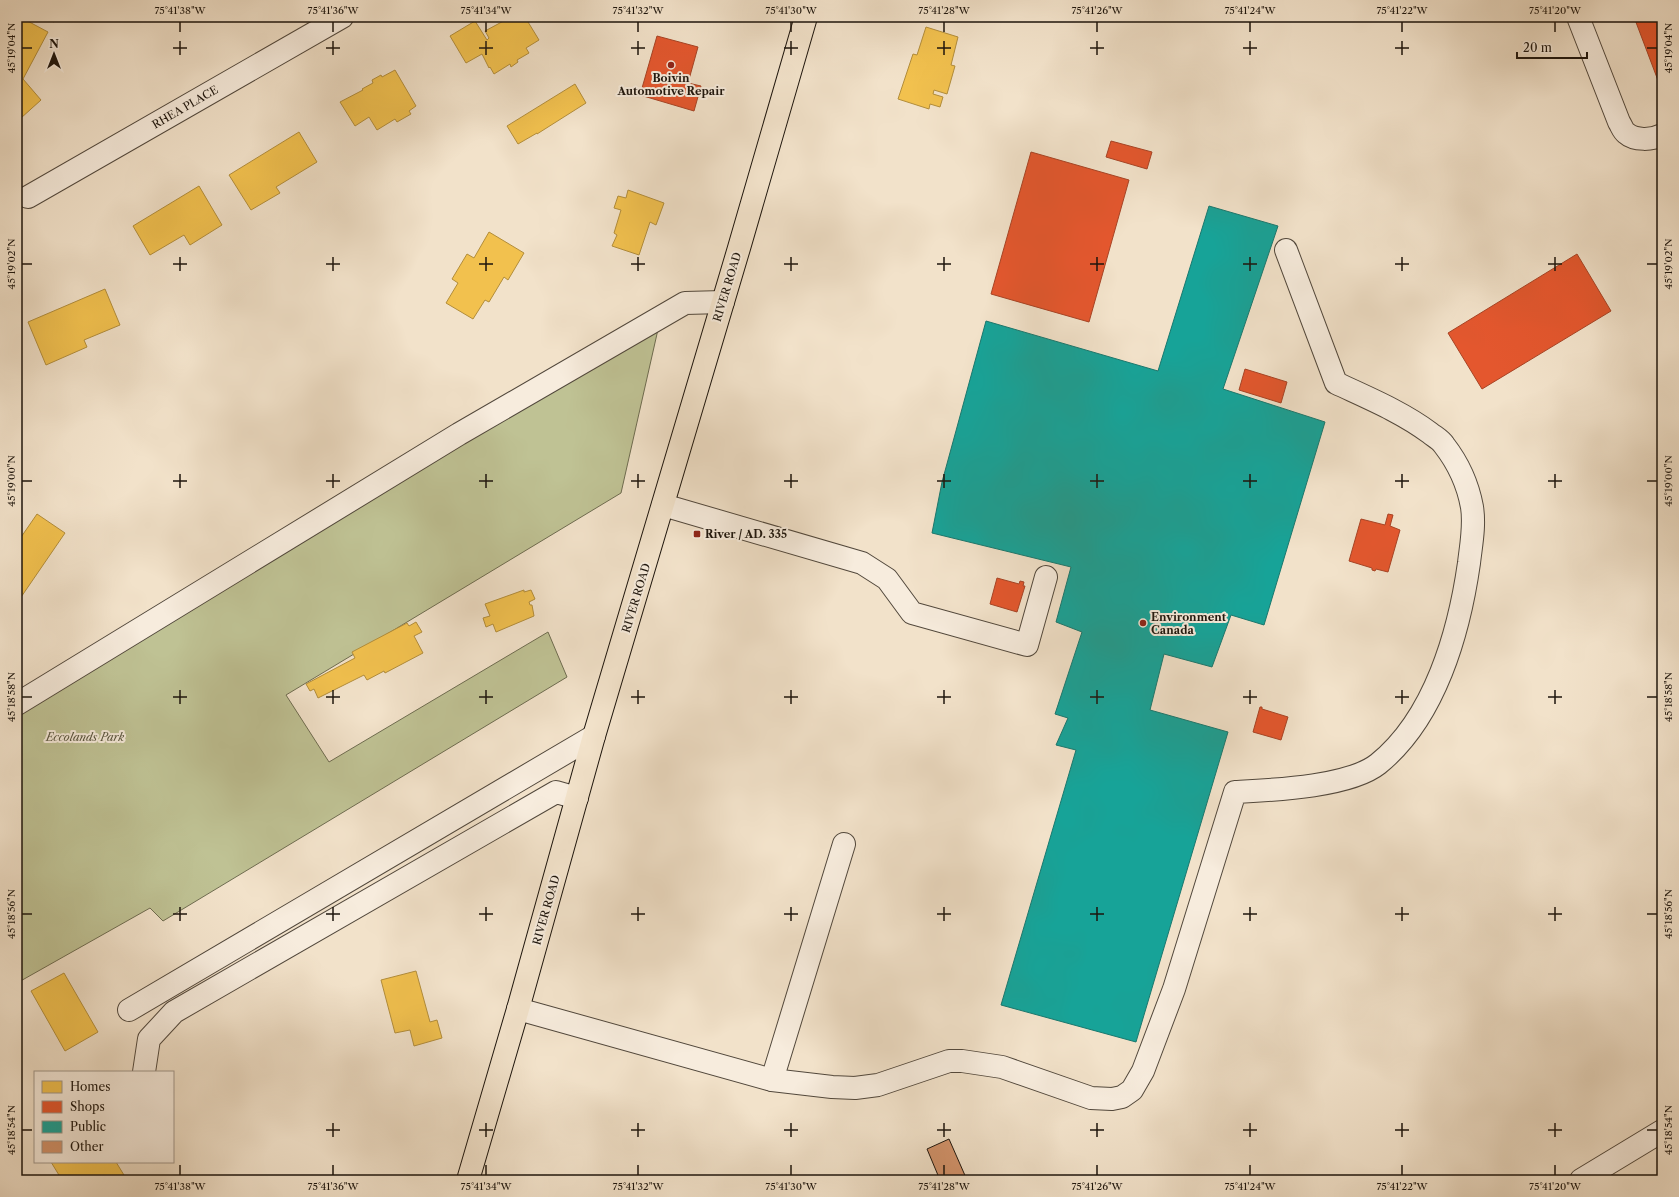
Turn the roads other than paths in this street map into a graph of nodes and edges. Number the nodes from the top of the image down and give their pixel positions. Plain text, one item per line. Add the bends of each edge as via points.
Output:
1 (342, 17) edge
2 (806, 17) edge
3 (1578, 17) edge
4 (1662, 135) edge
5 (28, 198) dead end
6 (1286, 250) dead end
7 (723, 302) junction
8 (663, 505) junction
9 (1046, 577) dead end
10 (17, 704) edge
11 (594, 736) junction
12 (577, 798) junction
13 (844, 844) dead end
14 (518, 1009) junction
15 (129, 1010) dead end
16 (144, 1071) edge
17 (772, 1080) junction
18 (1662, 1131) edge
19 (468, 1180) edge
20 (1581, 1180) edge

1 - 5 street, RHEA PLACE
2 - 7 main road, RIVER ROAD
3 - 4 street via 1625,133 1638,139
6 - 17 street via 1336,383 1418,424 1443,443 1454,459 1468,492 1472,509 1472,539 1466,582 1448,654 1429,700 1405,737 1377,765 1352,777 1289,789 1236,792 1174,989 1143,1071 1132,1090 1122,1097 1091,1098 1002,1067 962,1061 949,1061 878,1084 855,1088
7 - 8 main road, RIVER ROAD
7 - 10 street via 685,303 459,434
8 - 9 street via 862,563 887,579 912,613 1026,645
8 - 11 main road, RIVER ROAD
11 - 12 main road, RIVER ROAD
11 - 15 street
12 - 14 main road, RIVER ROAD
12 - 16 street via 556,792 174,1012 149,1039
13 - 17 street
14 - 17 street
14 - 19 main road, RIVER ROAD
18 - 20 street

